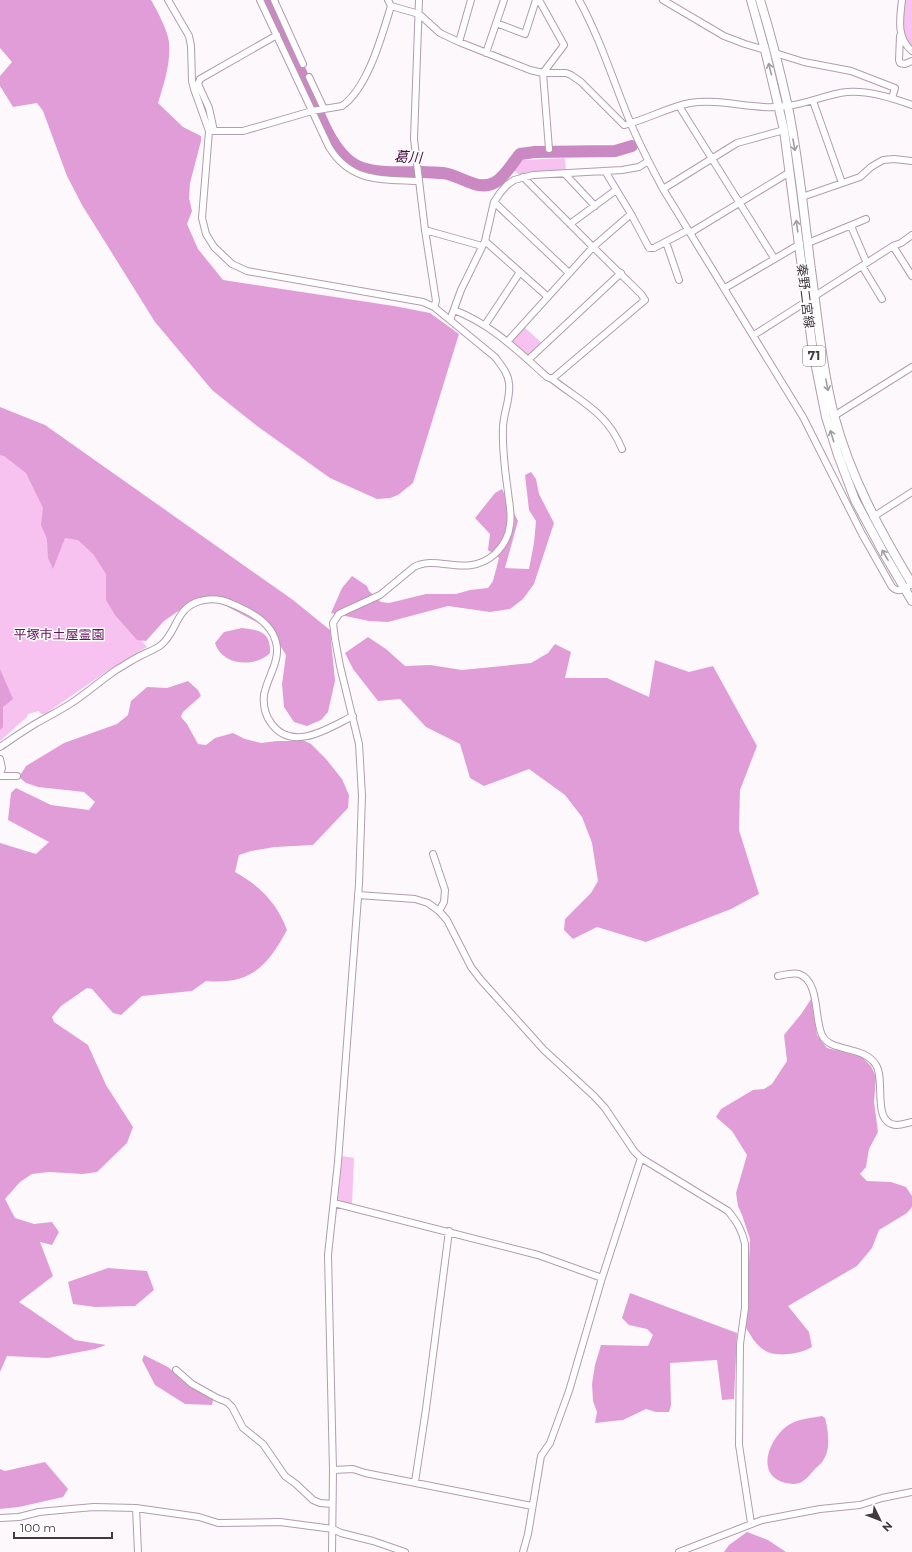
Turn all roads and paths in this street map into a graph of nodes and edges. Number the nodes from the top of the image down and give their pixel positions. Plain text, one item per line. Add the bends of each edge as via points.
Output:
1 (168, 0) edge
2 (260, 0) edge
3 (274, 0) edge
4 (388, 0) edge
5 (419, 0) edge
6 (471, 0) edge
7 (504, 0) edge
8 (537, 0) edge
9 (579, 0) edge
10 (663, 0) edge
11 (751, 0) edge
12 (760, 0) edge
13 (902, 0) edge
14 (392, 6) junction
15 (419, 14) junction
16 (496, 23) junction
17 (900, 31) junction
18 (277, 35) junction
19 (459, 42) junction
20 (765, 50) junction
21 (912, 51) edge
22 (486, 53) junction
23 (776, 53) junction
24 (912, 61) edge
25 (303, 64) dead end
26 (543, 73) junction
27 (309, 77) dead end
28 (892, 98) junction
29 (813, 101) junction
30 (912, 105) edge
31 (679, 106) junction
32 (788, 106) junction
33 (779, 107) junction
34 (324, 109) junction
35 (312, 112) junction
36 (630, 123) junction
37 (784, 130) junction
38 (211, 131) junction
39 (548, 149) dead end
40 (711, 159) junction
41 (648, 161) junction
42 (912, 161) edge
43 (605, 171) junction
44 (790, 172) junction
45 (564, 174) junction
46 (523, 177) junction
47 (419, 181) junction
48 (842, 183) junction
49 (663, 189) junction
50 (616, 190) junction
51 (802, 197) junction
52 (494, 202) junction
53 (739, 203) junction
54 (595, 206) junction
55 (631, 214) junction
56 (866, 219) dead end
57 (570, 224) junction
58 (851, 226) junction
59 (425, 230) junction
60 (689, 231) junction
61 (912, 234) edge
62 (666, 242) junction
63 (484, 244) junction
64 (804, 244) junction
65 (893, 246) junction
66 (593, 248) junction
67 (774, 258) junction
68 (865, 259) dead end
69 (862, 266) junction
70 (520, 272) junction
71 (569, 273) junction
72 (621, 273) junction
73 (912, 276) edge
74 (679, 280) dead end
75 (725, 288) junction
76 (815, 296) junction
77 (548, 297) junction
78 (882, 299) dead end
79 (807, 301) junction
80 (434, 307) junction
81 (454, 310) junction
82 (450, 320) junction
83 (485, 325) junction
84 (754, 335) junction
85 (507, 342) junction
86 (528, 360) junction
87 (912, 367) edge
88 (552, 379) junction
89 (834, 416) junction
90 (622, 449) dead end
91 (912, 492) edge
92 (873, 517) junction
93 (909, 586) edge
94 (912, 601) edge
95 (353, 716) junction
96 (0, 747) edge
97 (0, 759) edge
98 (0, 775) edge
99 (17, 776) dead end
100 (432, 854) dead end
101 (358, 895) junction
102 (439, 911) junction
103 (778, 976) dead end
104 (912, 1122) edge
105 (641, 1158) junction
106 (334, 1203) junction
107 (449, 1231) junction
108 (602, 1278) junction
109 (176, 1370) dead end
110 (333, 1470) junction
111 (414, 1482) junction
112 (912, 1492) edge
113 (332, 1504) junction
114 (532, 1506) junction
115 (136, 1508) junction
116 (0, 1518) edge
117 (751, 1523) junction
118 (333, 1529) junction
119 (138, 1552) edge
120 (332, 1552) edge
121 (405, 1552) edge
122 (523, 1552) edge
123 (679, 1552) edge

1 - 38 street via 189,36 193,85
2 - 18 street
3 - 25 street
4 - 14 street
5 - 15 street
6 - 19 street
7 - 16 street
8 - 16 street via 525,34
8 - 26 street via 564,45
9 - 36 street via 597,35
10 - 20 street via 724,36
11 - 20 main road, 秦野二宮線 / 71
12 - 23 main road, 秦野二宮線 / 71
13 - 17 street
14 - 15 street
14 - 34 street via 373,60 357,92 342,106
15 - 19 street via 440,33
15 - 47 street via 414,122
16 - 22 street
17 - 21 street via 905,45
17 - 24 street via 900,63
18 - 35 street
18 - 38 street via 200,79 198,84 209,108
19 - 22 street
33 -> 20 main road, 秦野二宮線 / 71
22 - 26 street
23 - 28 street via 804,62 851,71 895,88
23 - 32 main road, 秦野二宮線 / 71
26 - 36 street via 571,75 624,125
26 - 39 street
27 - 34 street
28 - 29 street via 847,92
28 - 30 street
29 - 32 street
29 - 48 street
31 - 33 street via 713,102
31 - 36 street
31 - 40 street
32 - 33 street
32 -> 51 main road, 秦野二宮線 / 71
33 - 37 main road, 秦野二宮線 / 71
34 - 35 street
35 - 38 street via 243,131
35 - 47 street via 333,154 356,174 374,179
36 - 41 street
37 - 40 street via 737,143
37 - 44 main road, 秦野二宮線 / 71
38 - 80 street via 202,218 206,234 214,247 232,264 247,271 423,302
40 - 49 street
40 - 53 street
41 - 43 street via 640,166
41 - 49 street
42 - 48 street via 883,160 860,176
43 - 45 street
43 - 50 street
44 - 53 street
64 -> 44 main road, 秦野二宮線 / 71
45 - 46 street
45 - 54 street
46 - 52 street via 508,185
46 - 57 street
47 - 59 street
48 - 51 street
49 - 60 street
50 - 54 street
50 - 55 street
51 - 64 main road, 秦野二宮線 / 71
52 - 63 street
52 - 71 street
53 - 60 street
53 - 67 street
54 - 57 street
55 - 62 street via 650,248
55 - 66 street
56 - 58 street
57 - 66 street
58 - 64 street
58 - 68 street
59 - 63 street
59 - 80 street via 436,301
60 - 62 street
60 - 75 street
61 - 65 street
62 - 74 street
63 - 70 street
63 - 81 street
64 - 67 street
64 - 76 main road, 秦野二宮線 / 71
64 - 79 main road, 秦野二宮線 / 71
65 - 69 street
65 - 73 street
66 - 71 street
66 - 72 street
67 - 75 street
69 - 76 street
69 - 78 street
70 - 77 street
70 - 83 street
71 - 77 street
72 - 86 street
72 - 88 street via 644,300
75 - 84 street
76 - 79 street
76 -> 89 main road, 秦野二宮線 / 71 via 824,367
77 - 85 street
79 - 84 street
93 -> 79 main road, 秦野二宮線 / 71 via 864,518 838,455 819,388
80 - 82 street
81 - 82 street
81 - 83 street
82 - 95 street via 495,357 507,375 508,398 503,427 510,513 509,532 501,548 485,560 465,566 426,562 419,564 380,595 339,614 333,623 335,639
83 - 85 street
84 - 93 street via 803,417 887,579 896,591
85 - 86 street
86 - 88 street
87 - 89 street
88 - 90 street via 600,414 619,440
89 - 92 main road, 秦野二宮線 / 71 via 845,452
91 - 92 street
92 - 93 main road, 秦野二宮線 / 71
93 - 94 main road, 秦野二宮線 / 71
95 - 96 street via 304,738 287,736 276,729 267,718 264,706 266,687 277,657 273,634 263,621 246,610 221,600 210,599 187,607 160,645 117,670 70,704
95 - 101 street via 359,744 362,796
97 - 98 street
98 - 99 street
100 - 102 street via 445,890 444,902
101 - 102 street via 415,899 428,903
101 - 106 street
102 - 105 street via 448,920 471,967 481,980 544,1050 598,1100
103 - 104 street via 800,974 808,981 812,988 822,1034 832,1044 863,1053 874,1062 880,1074 881,1111 889,1123 898,1125
105 - 108 street
105 - 117 street via 728,1211 744,1235 745,1308 740,1344 739,1444
106 - 107 street
106 - 110 street via 328,1254
107 - 108 street via 538,1255
107 - 111 street
108 - 114 street via 569,1391 550,1443 541,1456
109 - 113 street via 192,1384 227,1402 243,1428 263,1444 285,1476 313,1500
110 - 111 street via 352,1469
110 - 113 street
111 - 114 street
112 - 117 street via 860,1505 820,1509
113 - 118 street
114 - 122 street
115 - 116 street via 71,1508
115 - 118 street via 199,1517 218,1523 280,1522
115 - 119 street
117 - 123 street
118 - 120 street
118 - 121 street

